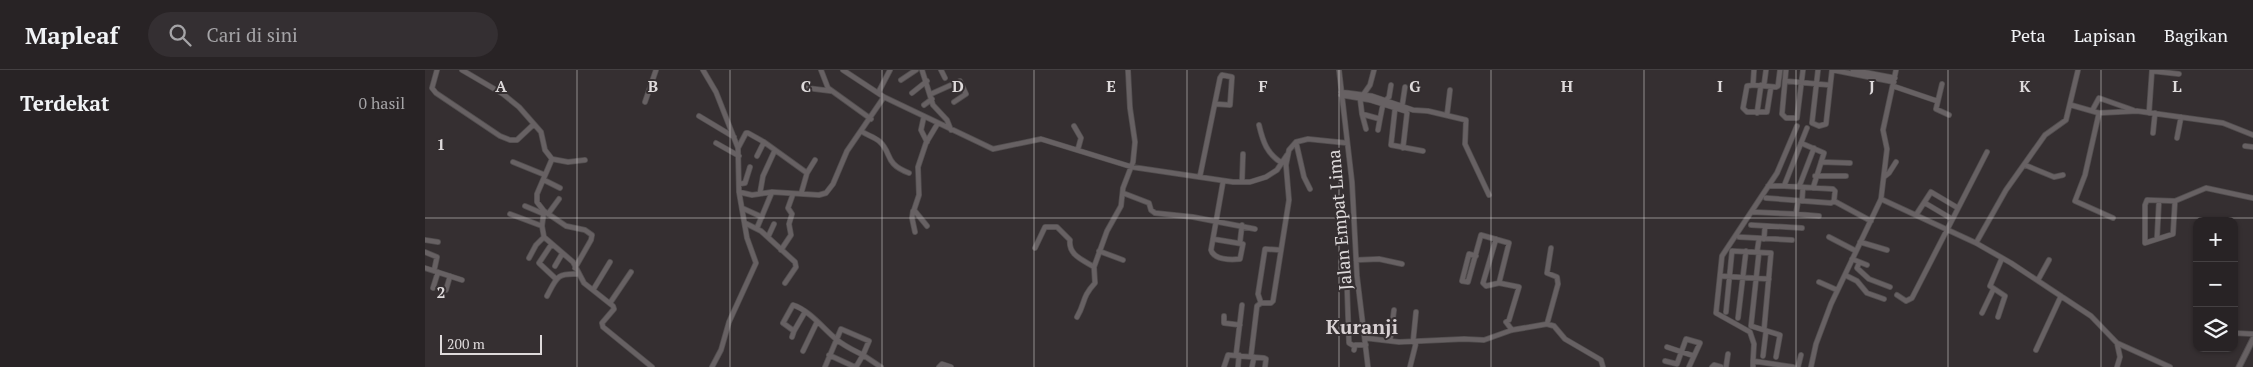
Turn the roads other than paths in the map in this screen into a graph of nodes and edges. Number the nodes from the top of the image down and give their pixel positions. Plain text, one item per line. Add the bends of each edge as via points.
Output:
1 (437, 70) edge
2 (462, 70) edge
3 (656, 70) edge
4 (703, 70) edge
5 (821, 70) edge
6 (843, 70) edge
7 (905, 70) edge
8 (916, 70) edge
9 (922, 70) edge
10 (1128, 70) edge
11 (1339, 70) edge
12 (1374, 70) edge
13 (1754, 70) edge
14 (1766, 70) edge
15 (1780, 70) edge
16 (1786, 70) edge
17 (1803, 70) edge
18 (1818, 70) edge
19 (1832, 70) edge
20 (1853, 70) edge
21 (1896, 70) edge
22 (2078, 70) edge
23 (887, 71) edge
24 (942, 71) edge
25 (2152, 71) edge
26 (2179, 74) dead end
27 (908, 76) junction
28 (945, 78) dead end
29 (901, 80) dead end
30 (927, 81) junction
31 (1785, 81) junction
32 (1801, 82) junction
33 (1894, 82) junction
34 (1817, 83) junction
35 (1391, 84) dead end
36 (1942, 84) dead end
37 (1753, 85) junction
38 (1762, 85) junction
39 (1829, 85) junction
40 (1405, 86) dead end
41 (1771, 87) junction
42 (807, 88) dead end
43 (1450, 90) dead end
44 (832, 92) junction
45 (878, 93) junction
46 (912, 94) dead end
47 (1341, 94) junction
48 (1361, 96) junction
49 (884, 97) junction
50 (932, 97) junction
51 (1937, 101) junction
52 (645, 102) dead end
53 (954, 102) dead end
54 (1384, 102) junction
55 (1216, 104) junction
56 (924, 105) dead end
57 (2071, 105) junction
58 (1402, 107) junction
59 (1395, 109) junction
60 (2092, 111) junction
61 (2099, 112) junction
62 (2137, 112) junction
63 (2149, 112) junction
64 (1757, 113) junction
65 (2155, 113) junction
66 (1362, 114) junction
67 (1447, 115) junction
68 (1949, 115) dead end
69 (699, 116) dead end
70 (924, 116) junction
71 (2181, 117) junction
72 (871, 119) junction
73 (1380, 119) junction
74 (938, 122) junction
75 (534, 124) junction
76 (1259, 125) dead end
77 (1074, 126) dead end
78 (1797, 126) dead end
79 (1807, 128) dead end
80 (951, 130) junction
81 (1366, 130) dead end
82 (1378, 130) dead end
83 (861, 131) junction
84 (2153, 133) dead end
85 (2253, 135) edge
86 (735, 138) junction
87 (2177, 138) dead end
88 (764, 142) junction
89 (927, 142) junction
90 (1296, 142) junction
91 (716, 143) dead end
92 (1347, 143) junction
93 (1801, 143) junction
94 (2245, 146) dead end
95 (2253, 147) edge
96 (739, 148) junction
97 (1403, 148) junction
98 (1814, 148) junction
99 (1079, 149) junction
100 (775, 150) junction
101 (1423, 151) dead end
102 (1987, 152) dead end
103 (1243, 154) dead end
104 (1287, 155) junction
105 (739, 156) junction
106 (757, 156) dead end
107 (552, 159) junction
108 (585, 160) dead end
109 (815, 160) dead end
110 (513, 162) dead end
111 (1821, 162) junction
112 (1897, 162) dead end
113 (1282, 163) junction
114 (1850, 163) dead end
115 (2025, 165) junction
116 (750, 167) dead end
117 (1132, 167) junction
118 (807, 173) junction
119 (909, 173) dead end
120 (2063, 175) dead end
121 (1200, 176) junction
122 (1815, 176) junction
123 (1846, 176) dead end
124 (1884, 176) junction
125 (544, 178) junction
126 (1223, 182) junction
127 (1242, 182) junction
128 (739, 184) junction
129 (1768, 186) junction
130 (1785, 186) junction
131 (1801, 187) junction
132 (560, 188) dead end
133 (1813, 188) junction
134 (1311, 189) dead end
135 (739, 192) junction
136 (772, 192) junction
137 (760, 193) junction
138 (1123, 193) junction
139 (793, 194) junction
140 (801, 194) junction
141 (1489, 195) dead end
142 (1766, 198) dead end
143 (2253, 198) edge
144 (559, 199) dead end
145 (1881, 199) junction
146 (1800, 201) junction
147 (1834, 201) junction
148 (2159, 201) junction
149 (2175, 201) junction
150 (1925, 203) junction
151 (525, 206) dead end
152 (742, 208) junction
153 (1958, 208) junction
154 (913, 210) junction
155 (1752, 212) junction
156 (545, 213) junction
157 (510, 214) dead end
158 (1797, 214) junction
159 (1916, 215) junction
160 (1819, 216) dead end
161 (762, 217) junction
162 (2113, 218) dead end
163 (1952, 219) junction
164 (1215, 221) junction
165 (1871, 221) junction
166 (745, 223) junction
167 (774, 224) dead end
168 (1751, 225) dead end
169 (542, 226) junction
170 (927, 226) dead end
171 (1242, 226) junction
172 (1765, 226) junction
173 (757, 228) junction
174 (1802, 228) dead end
175 (1255, 229) dead end
176 (1947, 231) junction
177 (915, 232) dead end
178 (544, 237) junction
179 (767, 237) junction
180 (1739, 237) dead end
181 (1829, 237) dead end
182 (2157, 238) junction
183 (1213, 239) junction
184 (1495, 239) junction
185 (1761, 239) junction
186 (425, 240) edge
187 (1792, 240) dead end
188 (438, 242) dead end
189 (1240, 242) junction
190 (1860, 242) junction
191 (1976, 243) junction
192 (551, 245) junction
193 (1035, 248) dead end
194 (1551, 248) dead end
195 (781, 250) junction
196 (1280, 250) junction
197 (1887, 250) dead end
198 (1099, 251) junction
199 (1746, 251) junction
200 (1856, 251) junction
201 (425, 252) edge
202 (1758, 252) junction
203 (562, 254) junction
204 (1476, 256) junction
205 (529, 258) dead end
206 (2002, 258) junction
207 (1852, 259) junction
208 (1123, 260) dead end
209 (1356, 260) junction
210 (2049, 260) dead end
211 (610, 262) dead end
212 (1859, 262) junction
213 (1402, 264) dead end
214 (1867, 265) dead end
215 (555, 266) dead end
216 (1094, 267) junction
217 (425, 268) edge
218 (575, 268) junction
219 (436, 271) junction
220 (631, 272) dead end
221 (578, 274) junction
222 (1845, 275) junction
223 (450, 276) junction
224 (1720, 276) junction
225 (1729, 277) junction
226 (1744, 278) junction
227 (1756, 278) junction
228 (556, 279) junction
229 (1769, 279) junction
230 (462, 280) dead end
231 (2038, 280) junction
232 (1819, 282) dead end
233 (785, 283) dead end
234 (1499, 283) junction
235 (1347, 287) dead end
236 (1890, 287) dead end
237 (433, 288) dead end
238 (446, 290) dead end
239 (593, 290) junction
240 (1837, 290) junction
241 (1993, 290) junction
242 (1897, 295) dead end
243 (547, 296) dead end
244 (2061, 296) junction
245 (1885, 299) dead end
246 (609, 302) junction
247 (1261, 303) junction
248 (1242, 305) dead end
249 (1394, 310) dead end
250 (805, 312) junction
251 (1416, 312) dead end
252 (1726, 312) dead end
253 (1982, 313) dead end
254 (1224, 316) dead end
255 (1998, 316) dead end
256 (1077, 317) dead end
257 (1738, 318) dead end
258 (817, 322) junction
259 (1547, 324) junction
260 (1240, 325) junction
261 (1512, 330) junction
262 (1765, 330) junction
263 (794, 331) junction
264 (2238, 333) edge
265 (2253, 334) edge
266 (792, 337) dead end
267 (1365, 338) junction
268 (836, 339) junction
269 (2253, 339) edge
270 (1389, 341) junction
271 (1413, 342) junction
272 (2117, 343) junction
273 (1366, 345) junction
274 (1667, 347) dead end
275 (2036, 350) dead end
276 (1681, 351) junction
277 (803, 352) dead end
278 (1728, 354) dead end
279 (829, 355) junction
280 (863, 355) junction
281 (1238, 355) junction
282 (1801, 355) dead end
283 (1694, 356) junction
284 (1763, 356) dead end
285 (1253, 357) junction
286 (1777, 357) dead end
287 (1665, 361) dead end
288 (1753, 361) junction
289 (1266, 365) edge
290 (652, 367) edge
291 (712, 367) edge
292 (825, 367) edge
293 (855, 367) edge
294 (881, 367) edge
295 (939, 367) edge
296 (951, 367) edge
297 (1225, 367) edge
298 (1238, 367) edge
299 (1252, 367) edge
300 (1271, 367) edge
301 (1368, 367) edge
302 (1410, 367) edge
303 (1603, 367) edge
304 (1689, 367) edge
305 (1712, 367) edge
306 (1721, 367) edge
307 (1726, 367) edge
308 (1753, 367) edge
309 (1792, 367) edge
310 (1798, 367) edge
311 (1811, 367) edge
312 (2117, 367) edge
313 (2170, 367) edge
314 (2239, 367) edge

1 - 75 street via 432,88 435,93 500,136 517,140
2 - 75 street via 503,94
3 - 52 street
4 - 86 street
5 - 44 street via 825,85
6 - 45 street
7 - 27 street
8 - 27 street
9 - 30 street
10 - 117 street via 1135,142
11 - 47 street, Jalan Empat Lima
12 - 48 street via 1370,85
13 - 37 street
14 - 38 street
15 - 41 street via 1778,86
16 - 31 street
17 - 32 street
18 - 34 street
19 - 33 street
19 - 39 street
20 - 33 street
21 - 33 street
22 - 57 street
23 - 45 street
24 - 28 street
25 - 26 street
25 - 63 street
27 - 29 street
30 - 46 street
30 - 50 street
31 - 32 street
31 - 32 street via 1781,112 1786,118 1798,117
32 - 34 street
33 - 51 street
33 - 124 street via 1883,130 1887,150
34 - 39 street
34 - 39 street via 1812,124 1819,126 1826,124
35 - 54 street
36 - 51 street
37 - 38 street
37 - 64 street via 1747,86 1743,108
38 - 41 street
38 - 64 street
40 - 58 street
41 - 64 street via 1767,112
42 - 44 street
43 - 67 street
44 - 72 street
45 - 49 street
47 - 48 street
47 - 92 street, Jalan Empat Lima
48 - 54 street
48 - 66 street
49 - 70 street
49 - 72 street
50 - 53 street via 960,81 966,94
50 - 56 street
50 - 80 street via 933,105 947,120
51 - 68 street via 1936,109
54 - 58 street
54 - 59 street
54 - 73 street
55 - 55 street via 1229,105 1232,77 1220,76
55 - 121 street
57 - 60 street
57 - 115 street via 2066,120 2047,133
58 - 67 street
59 - 97 street via 1407,114
59 - 97 street via 1390,143
60 - 61 street
60 - 62 street via 2099,98
61 - 62 street
61 - 162 street via 2085,175 2075,201
62 - 63 street
63 - 65 street
65 - 71 street
65 - 84 street
66 - 73 street
66 - 81 street
67 - 141 street via 1466,120 1465,144
69 - 86 street
70 - 74 street
70 - 89 street via 921,130
71 - 85 street via 2223,123
71 - 87 street
72 - 83 street
73 - 82 street
74 - 80 street
74 - 89 street
75 - 107 street via 541,132 545,150
76 - 113 street via 1265,148
77 - 99 street via 1081,138
78 - 129 street
79 - 93 street
80 - 99 street via 993,148 1038,138
83 - 119 street via 879,141 898,168
83 - 140 street via 847,151 828,191
86 - 96 street
88 - 96 street via 747,132
88 - 100 street
88 - 106 street
89 - 154 street via 918,167 919,195
90 - 92 street via 1313,139
90 - 104 street
90 - 134 street via 1304,177
91 - 105 street
92 - 209 street, Jalan Empat Lima
93 - 98 street
93 - 130 street
94 - 95 street
96 - 105 street
97 - 101 street
98 - 111 street via 1825,152
98 - 131 street
99 - 117 street
100 - 118 street
100 - 137 street via 763,176
102 - 153 street
103 - 127 street
104 - 113 street
104 - 196 street via 1289,192
105 - 128 street
107 - 108 street via 568,162
107 - 125 street
109 - 118 street
110 - 125 street
111 - 114 street
111 - 122 street
112 - 124 street
113 - 127 street via 1266,177
115 - 120 street via 2054,178
115 - 191 street via 1998,203
116 - 128 street via 745,183
117 - 121 street
117 - 138 street
118 - 140 street
121 - 126 street
122 - 123 street
122 - 133 street
124 - 145 street
125 - 132 street
125 - 156 street via 536,200
126 - 127 street
126 - 164 street
128 - 135 street
129 - 130 street
129 - 155 street
130 - 131 street
131 - 133 street
131 - 146 street
133 - 147 street via 1834,189
135 - 137 street
135 - 152 street
136 - 137 street
136 - 139 street
136 - 161 street
138 - 164 street via 1149,203 1155,213
138 - 198 street via 1121,206
139 - 140 street
139 - 195 street via 788,208 792,214 789,224 791,235
142 - 146 street
143 - 149 street via 2206,188
144 - 156 street
145 - 159 street
145 - 165 street
146 - 147 street
146 - 158 street
147 - 165 street
148 - 149 street
148 - 182 street
148 - 182 street via 2147,200 2145,205 2144,242
149 - 182 street via 2173,234
150 - 153 street via 1932,192
150 - 159 street
150 - 163 street
151 - 156 street
152 - 161 street
152 - 166 street
153 - 163 street
154 - 170 street
154 - 177 street
155 - 158 street
155 - 224 street via 1722,256
156 - 169 street
156 - 218 street via 566,226 592,234
157 - 169 street
158 - 160 street
159 - 176 street
161 - 173 street
163 - 176 street
164 - 171 street
164 - 183 street
165 - 190 street
166 - 173 street
166 - 291 street via 756,263
167 - 179 street
168 - 172 street
169 - 178 street
171 - 175 street
171 - 189 street
172 - 174 street
172 - 185 street
173 - 179 street
176 - 191 street
176 - 242 street via 1911,300 1906,301
178 - 192 street
178 - 205 street
179 - 195 street
180 - 185 street
181 - 200 street
183 - 189 street
183 - 189 street via 1213,255 1224,258 1240,259 1245,246
184 - 204 street via 1481,235
184 - 234 street via 1509,244
184 - 234 street via 1483,282 1487,286
185 - 187 street
185 - 202 street
186 - 188 street
190 - 197 street
190 - 200 street
191 - 206 street
192 - 203 street
192 - 228 street via 539,264
193 - 216 street via 1045,227 1057,227 1070,240 1070,248 1075,255
194 - 259 street via 1547,274 1557,277 1559,284
195 - 233 street via 796,264
196 - 247 street via 1273,301
196 - 247 street via 1265,249 1258,294
198 - 208 street
198 - 216 street
199 - 202 street
199 - 225 street via 1732,251
199 - 226 street
200 - 207 street
201 - 219 street via 437,257
202 - 227 street
202 - 229 street via 1771,254
203 - 215 street
203 - 218 street via 573,262
204 - 204 street via 1469,282 1462,281 1469,254
206 - 231 street
206 - 241 street via 1990,283
207 - 212 street
207 - 222 street
209 - 213 street via 1379,259
209 - 267 street, Jalan Empat Lima
210 - 231 street
211 - 239 street
212 - 214 street
212 - 236 street via 1857,268 1869,279
216 - 256 street via 1095,283 1083,297 1083,307
217 - 219 street
218 - 221 street
219 - 223 street
219 - 237 street
220 - 246 street
221 - 228 street via 563,273
221 - 239 street
222 - 240 street
222 - 245 street via 1857,281 1867,292
223 - 230 street
223 - 238 street
224 - 225 street
224 - 288 street via 1716,313 1750,332 1754,344
225 - 226 street
225 - 252 street
226 - 227 street
226 - 257 street
227 - 229 street
227 - 262 street via 1751,326
228 - 243 street
229 - 262 street
231 - 244 street
232 - 240 street
234 - 261 street via 1519,287 1506,322
235 - 273 street via 1349,343 1354,348
239 - 246 street
240 - 311 street via 1818,338
241 - 253 street
241 - 255 street via 2005,296
244 - 272 street via 2091,316
244 - 275 street
246 - 290 street via 614,309 602,325
247 - 285 street via 1257,308
248 - 260 street
249 - 270 street
250 - 258 street
250 - 263 street
250 - 263 street via 791,307 783,324
251 - 271 street
254 - 260 street via 1224,323
258 - 268 street
258 - 277 street
259 - 261 street
259 - 303 street via 1601,360
260 - 281 street
261 - 271 street via 1484,340
262 - 284 street
262 - 286 street via 1779,335
263 - 266 street
264 - 265 street
267 - 270 street
267 - 273 street, Jalan Empat Lima
268 - 279 street
268 - 280 street
268 - 280 street via 844,328 867,340 869,343
269 - 314 street
270 - 271 street
271 - 302 street via 1416,343
272 - 312 street via 2120,357
272 - 313 street
273 - 301 street, Jalan Empat Lima
274 - 276 street
276 - 283 street
276 - 283 street via 1686,339 1700,343
276 - 287 street via 1677,364
278 - 307 street
279 - 292 street
279 - 293 street
280 - 293 street
280 - 294 street
281 - 285 street
281 - 297 street via 1226,356
281 - 298 street
282 - 310 street
283 - 304 street
285 - 289 street via 1265,358
285 - 299 street
288 - 308 street
288 - 309 street
289 - 300 street
295 - 296 street via 942,364
305 - 306 street

